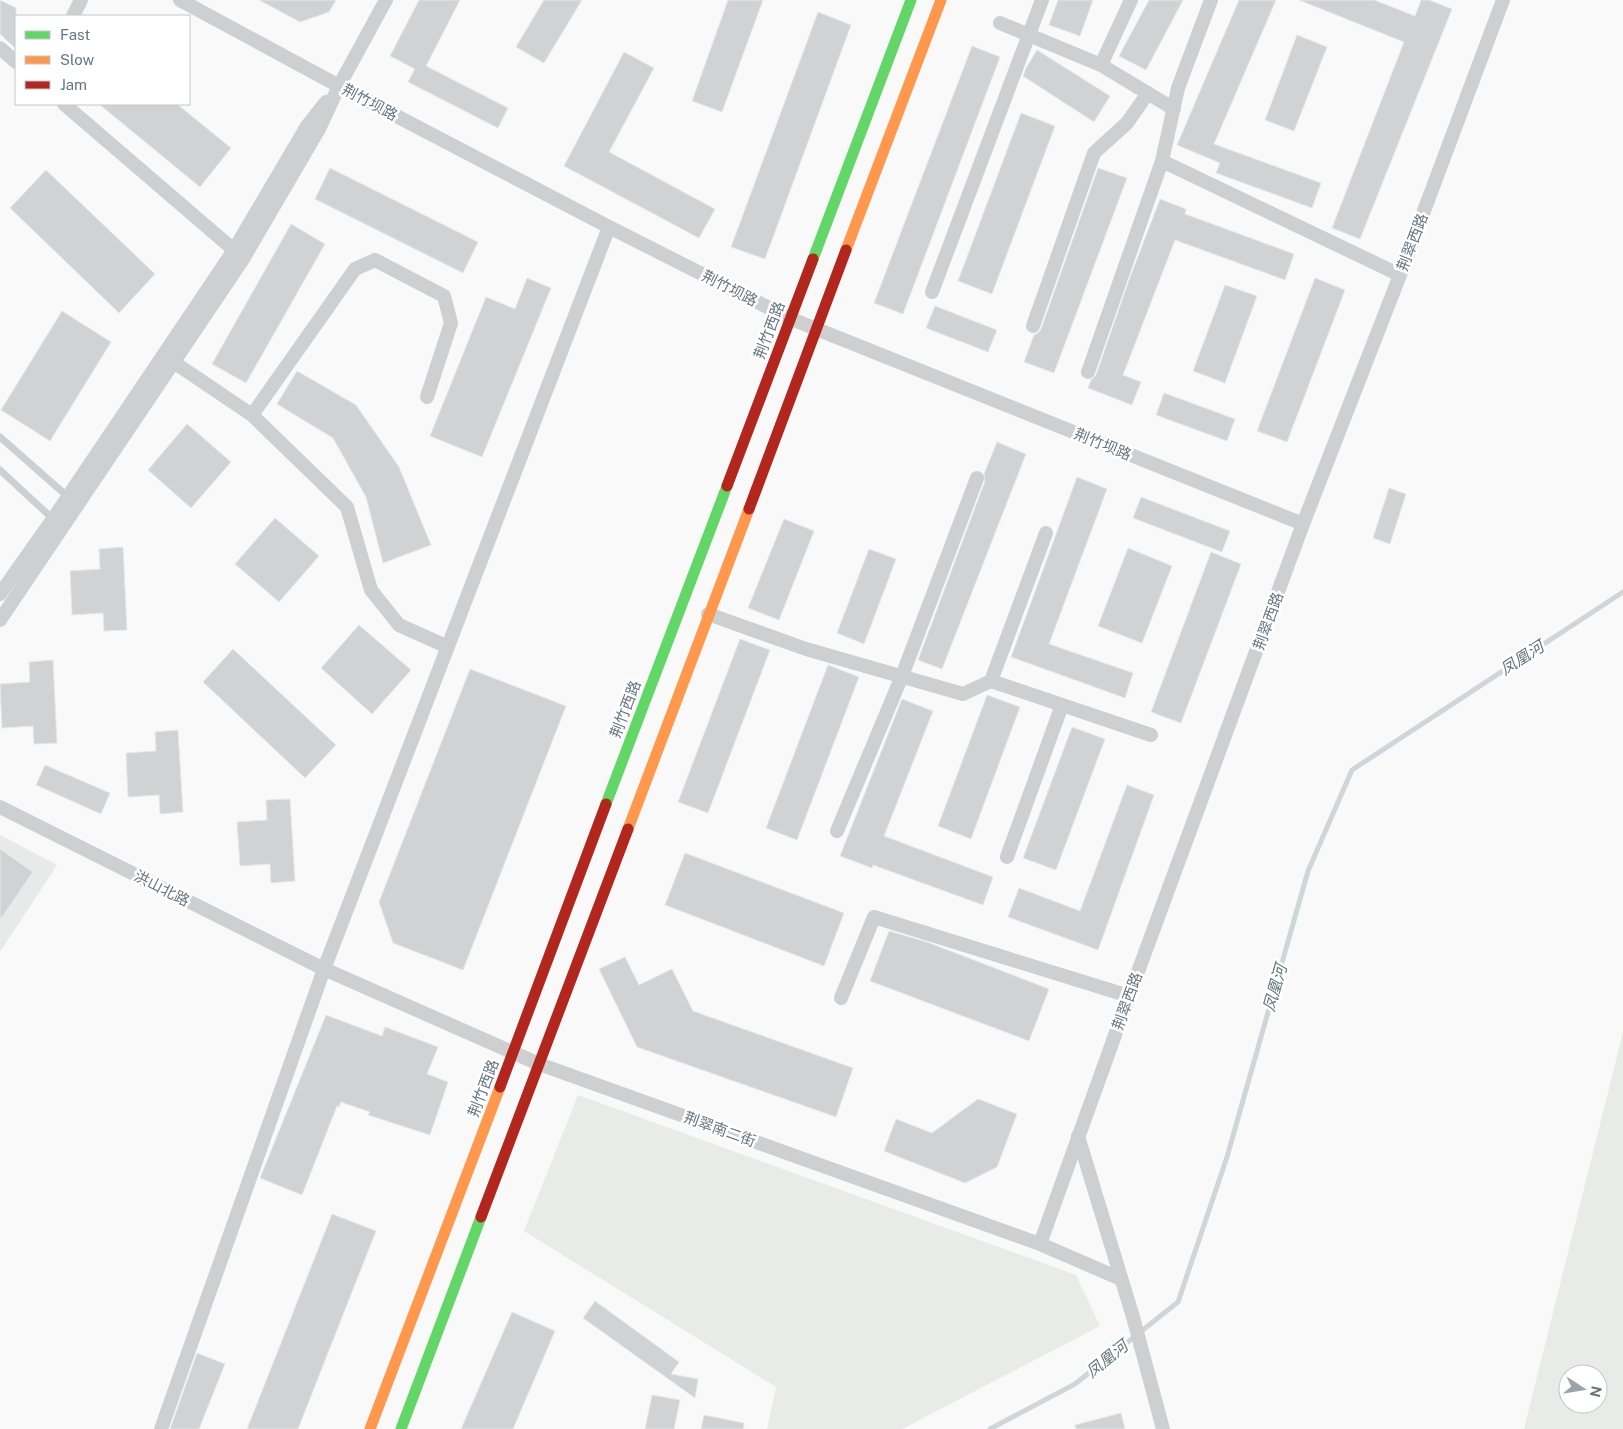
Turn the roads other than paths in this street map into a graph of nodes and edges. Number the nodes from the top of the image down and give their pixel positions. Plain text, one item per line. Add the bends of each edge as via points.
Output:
1 (81, 0) edge
2 (180, 0) edge
3 (386, 0) edge
4 (910, 0) edge
5 (941, 0) edge
6 (1042, 0) edge
7 (1131, 0) edge
8 (1211, 0) edge
9 (1503, 0) edge
10 (73, 15) edge
11 (1000, 23) dead end
12 (1029, 35) junction
13 (0, 48) edge
14 (15, 61) edge
15 (1101, 65) junction
16 (340, 86) junction
17 (1148, 93) junction
18 (65, 105) edge
19 (1174, 109) junction
20 (1162, 161) junction
21 (609, 228) junction
22 (234, 250) junction
23 (1400, 275) junction
24 (932, 292) dead end
25 (789, 318) junction
26 (1033, 326) dead end
27 (816, 330) junction
28 (169, 359) junction
29 (1088, 372) dead end
30 (427, 397) dead end
31 (252, 414) junction
32 (0, 437) edge
33 (0, 470) edge
34 (977, 478) dead end
35 (67, 496) junction
36 (53, 519) junction
37 (1304, 524) junction
38 (1046, 533) dead end
39 (0, 594) edge
40 (708, 614) junction
41 (0, 620) edge
42 (448, 647) junction
43 (902, 676) junction
44 (991, 681) junction
45 (1062, 705) junction
46 (1151, 735) dead end
47 (0, 807) edge
48 (837, 831) dead end
49 (1007, 857) dead end
50 (324, 969) junction
51 (1129, 996) junction
52 (841, 998) dead end
53 (512, 1052) junction
54 (539, 1064) junction
55 (1078, 1136) junction
56 (1040, 1244) junction
57 (1121, 1278) junction
58 (161, 1429) edge
59 (370, 1429) edge
60 (400, 1429) edge
61 (1163, 1429) edge

1 - 10 street
2 - 16 street, 荆竹坝路
3 - 16 street
4 - 25 main road, 荆竹西路
5 - 27 main road
6 - 12 street
7 - 15 street
8 - 19 street via 1178,88
9 - 23 street, 荆翠西路
11 - 12 street
12 - 15 street
12 - 24 street
13 - 14 street
15 - 17 street
16 - 21 street, 荆竹坝路
16 - 22 street via 307,126
16 - 28 street via 319,129 244,259
17 - 19 street
17 - 26 street via 1127,123 1094,153
18 - 22 street
19 - 20 street
20 - 23 street
20 - 29 street
21 - 25 street, 荆竹坝路
21 - 42 street
22 - 28 street
23 - 37 street, 荆翠西路
25 - 27 street, 荆竹坝路
25 - 53 main road, 荆竹西路
27 - 37 street, 荆竹坝路
27 - 40 main road
28 - 31 street
28 - 35 street
28 - 41 street
30 - 31 street via 451,323 444,296 374,260 355,269
31 - 42 street via 347,507 371,590 399,624
32 - 35 lane
33 - 36 lane
34 - 43 street
35 - 36 street
36 - 39 street
37 - 51 street, 荆翠西路
38 - 44 street
40 - 43 street via 806,649
40 - 54 main road
42 - 50 street
43 - 44 street via 963,694
43 - 48 street
44 - 45 street
45 - 46 street
45 - 49 street
47 - 50 street, 洪山北路
50 - 53 street, 荆翠南二街
50 - 58 street
51 - 52 street via 874,917
51 - 55 street, 荆翠西路
53 - 54 street, 荆翠南二街
53 - 59 main road, 荆竹西路
54 - 56 street, 荆翠南二街
54 - 60 main road
55 - 56 street, 荆翠西路
55 - 57 street
56 - 57 street, 荆翠南二街
57 - 61 street

